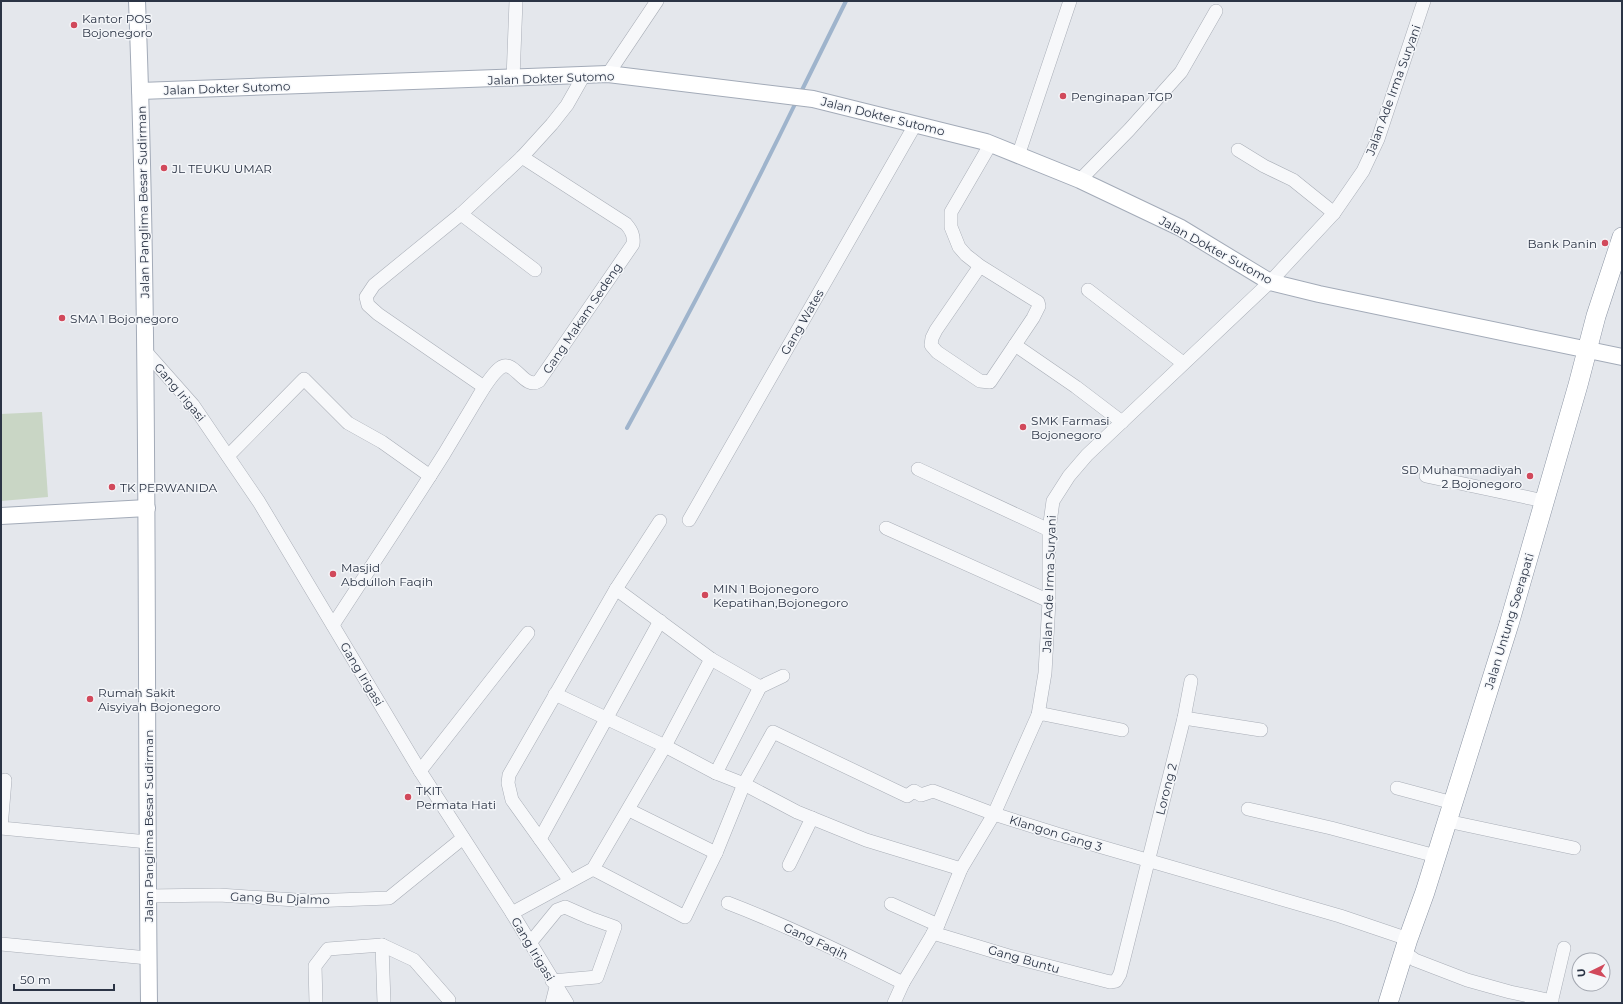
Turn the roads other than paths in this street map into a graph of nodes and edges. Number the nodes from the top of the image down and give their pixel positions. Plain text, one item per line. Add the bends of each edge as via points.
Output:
1 (137, 1) edge
2 (516, 1) edge
3 (657, 1) edge
4 (1070, 1) edge
5 (1424, 1) edge
6 (1216, 11) dead end
7 (608, 74) junction
8 (584, 75) junction
9 (513, 79) junction
10 (140, 91) junction
11 (915, 125) junction
12 (990, 144) junction
13 (1238, 150) dead end
14 (1018, 156) junction
15 (522, 157) junction
16 (1080, 180) junction
17 (1334, 212) junction
18 (461, 214) junction
19 (1622, 237) edge
20 (980, 266) junction
21 (536, 270) dead end
22 (1270, 282) junction
23 (1088, 290) dead end
24 (1015, 345) junction
25 (1587, 350) junction
26 (146, 352) junction
27 (1622, 357) edge
28 (1183, 363) junction
29 (484, 387) junction
30 (1122, 422) junction
31 (228, 456) junction
32 (918, 469) dead end
33 (430, 476) junction
34 (1426, 476) dead end
35 (1544, 501) junction
36 (147, 508) junction
37 (1, 516) edge
38 (689, 520) dead end
39 (660, 521) dead end
40 (886, 528) dead end
41 (1048, 530) junction
42 (616, 589) junction
43 (1049, 601) junction
44 (660, 621) junction
45 (333, 625) junction
46 (528, 633) dead end
47 (711, 659) junction
48 (783, 676) dead end
49 (1191, 681) dead end
50 (760, 687) junction
51 (555, 694) junction
52 (1038, 715) junction
53 (1184, 718) junction
54 (607, 719) junction
55 (1122, 730) dead end
56 (1261, 730) dead end
57 (665, 746) junction
58 (420, 771) junction
59 (716, 773) junction
60 (5, 780) dead end
61 (744, 784) junction
62 (1397, 788) dead end
63 (1248, 809) dead end
64 (629, 810) junction
65 (1450, 812) junction
66 (994, 814) junction
67 (812, 818) junction
68 (463, 838) junction
69 (540, 839) junction
70 (148, 842) junction
71 (1574, 848) dead end
72 (716, 853) junction
73 (1436, 856) junction
74 (1149, 860) junction
75 (789, 866) dead end
76 (593, 869) junction
77 (961, 870) junction
78 (570, 881) junction
79 (148, 896) junction
80 (728, 903) dead end
81 (891, 904) dead end
82 (512, 913) junction
83 (935, 929) junction
84 (530, 943) junction
85 (1, 944) edge
86 (382, 945) junction
87 (1406, 945) junction
88 (1564, 948) dead end
89 (148, 958) junction
90 (1116, 981) joint
91 (903, 983) junction
92 (554, 984) junction
93 (449, 1000) dead end
94 (1552, 1002) edge
95 (149, 1003) edge
96 (316, 1003) edge
97 (384, 1003) edge
98 (552, 1003) edge
99 (567, 1003) edge
100 (894, 1003) edge
101 (1388, 1003) edge

1 - 10 main road, Jalan Panglima Besar Sudirman
2 - 9 street
3 - 7 street
4 - 14 street
5 - 17 street, Jalan Ade Irma Suryani via 1378,139 1363,171
6 - 16 street via 1181,72 1130,130
7 - 8 main road, Jalan Dokter Sutomo
7 - 11 main road, Jalan Dokter Sutomo via 792,95
8 - 9 main road, Jalan Dokter Sutomo
8 - 15 street via 567,105
9 - 10 main road, Jalan Dokter Sutomo
10 - 26 main road, Jalan Panglima Besar Sudirman
11 - 12 main road, Jalan Dokter Sutomo
11 - 38 street, Gang Wates
12 - 14 main road, Jalan Dokter Sutomo
12 - 20 street via 951,212 951,227 959,247
13 - 17 street via 1293,180
14 - 16 main road, Jalan Dokter Sutomo
15 - 18 street
15 - 29 street, Gang Makam Sedeng via 626,224 634,237 633,244 536,383 529,383 507,365 499,368
16 - 22 main road, Jalan Dokter Sutomo via 1181,228
17 - 22 street, Jalan Ade Irma Suryani
18 - 21 street
18 - 29 street via 374,285 366,301 378,314
19 - 25 highway, Jalan Untung Soerapati
20 - 24 street via 1038,302 1038,311
20 - 24 street via 936,330 931,345 937,352 980,380 988,382
22 - 25 main road, Jalan Dokter Sutomo
22 - 28 street, Jalan Ade Irma Suryani
23 - 28 street
24 - 30 street
25 - 27 main road, Jalan Dokter Sutomo
25 - 35 highway, Jalan Untung Soerapati
26 - 31 street, Gang Irigasi via 193,405
26 - 36 main road, Jalan Panglima Besar Sudirman
28 - 30 street, Jalan Ade Irma Suryani
29 - 33 street, Gang Makam Sedeng
30 - 41 street, Jalan Ade Irma Suryani via 1069,476 1054,501
31 - 33 street via 304,379 348,423 382,442
31 - 45 street, Gang Irigasi via 259,502
32 - 41 street
33 - 45 street, Gang Makam Sedeng
34 - 35 street
35 - 65 highway, Jalan Untung Soerapati via 1509,624
36 - 37 main road
36 - 70 main road, Jalan Panglima Besar Sudirman
39 - 42 street
40 - 43 street
41 - 43 street, Jalan Ade Irma Suryani
42 - 44 street
42 - 51 street
43 - 52 street, Jalan Ade Irma Suryani via 1045,672
44 - 47 street
44 - 54 street
45 - 58 street, Gang Irigasi
46 - 58 street
47 - 50 street
47 - 57 street
48 - 50 street
49 - 53 street, Lorong 2
50 - 59 street
51 - 54 street
51 - 69 street via 509,775 508,782 512,800
52 - 55 street
52 - 66 street, Jalan Ade Irma Suryani
53 - 56 street
53 - 74 street, Lorong 2
54 - 57 street
54 - 69 street
57 - 59 street
57 - 64 street
58 - 68 street, Gang Irigasi
59 - 61 street
60 - 70 street via 1,828
61 - 66 street, Klangon Gang 3 via 773,732 907,796 914,791 921,795 933,791
61 - 67 street
61 - 72 street
62 - 65 street
63 - 73 street
64 - 72 street
64 - 76 street
65 - 71 street
65 - 73 highway, Jalan Untung Soerapati
66 - 74 street, Klangon Gang 3
66 - 77 street, Jalan Ade Irma Suryani
67 - 75 street
67 - 77 street via 866,840
68 - 79 street, Gang Bu Djalmo via 389,898 311,901 219,895
68 - 82 street, Gang Irigasi
69 - 78 street
70 - 79 main road, Jalan Panglima Besar Sudirman
72 - 76 street via 685,917
73 - 87 highway, Jalan Untung Soerapati
74 - 87 street, Klangon Gang 3 via 1340,916
74 - 90 street, Lorong 2 via 1120,974
76 - 78 street
77 - 83 street, Jalan Ade Irma Suryani
78 - 82 street
79 - 89 main road, Jalan Panglima Besar Sudirman
80 - 91 street, Gang Faqih via 830,947
81 - 83 street, Gang Buntu
82 - 84 street, Gang Irigasi
83 - 90 street, Gang Buntu via 1070,972 1110,982
83 - 91 street, Jalan Ade Irma Suryani
84 - 92 street, Gang Irigasi
84 - 92 street via 557,910 566,906 615,927 597,977
85 - 89 street
86 - 93 street via 414,960
86 - 96 street via 328,948 315,966
86 - 97 street
87 - 94 street, Klangon Gang 3 via 1415,960 1467,980
87 - 101 highway, Jalan Untung Soerapati
88 - 94 street
89 - 95 main road, Jalan Panglima Besar Sudirman
91 - 100 street, Jalan Ade Irma Suryani
92 - 98 street
92 - 99 street, Gang Irigasi

